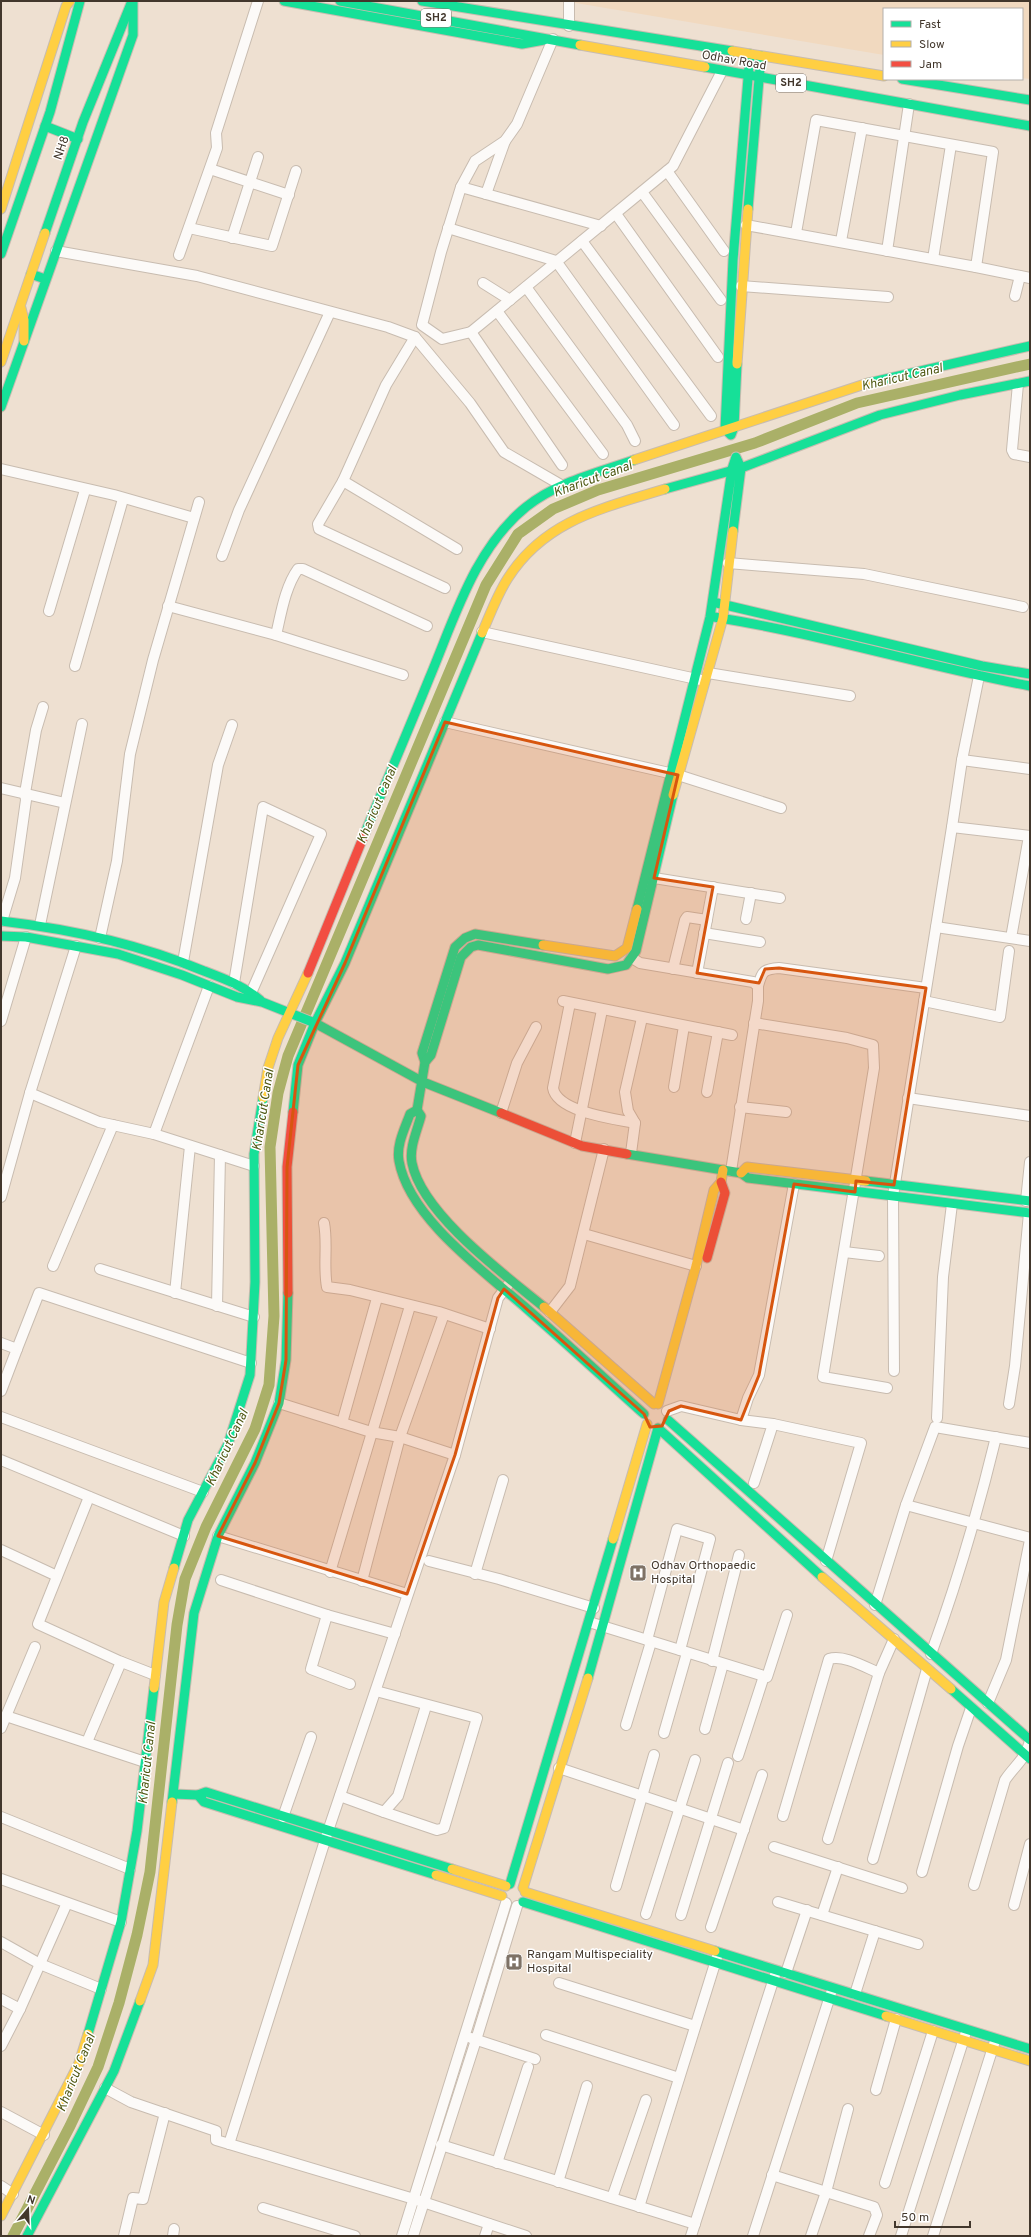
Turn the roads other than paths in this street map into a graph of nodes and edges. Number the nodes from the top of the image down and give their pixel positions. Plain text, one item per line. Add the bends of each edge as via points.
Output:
1 (70, 1) edge
2 (80, 1) edge
3 (133, 1) edge
4 (258, 1) edge
5 (284, 1) edge
6 (340, 1) edge
7 (422, 1) edge
8 (470, 1) edge
9 (570, 1) edge
10 (555, 24) junction
11 (569, 26) junction
12 (553, 39) junction
13 (750, 54) junction
14 (761, 56) junction
15 (722, 71) junction
16 (747, 75) junction
17 (883, 76) edge
18 (758, 77) junction
19 (908, 80) edge
20 (1030, 100) edge
21 (909, 104) junction
22 (45, 126) junction
23 (1030, 126) edge
24 (862, 128) junction
25 (904, 136) junction
26 (78, 139) junction
27 (505, 141) junction
28 (951, 145) junction
29 (258, 157) dead end
30 (210, 168) junction
31 (667, 171) junction
32 (296, 172) dead end
33 (249, 182) junction
34 (461, 187) junction
35 (642, 192) junction
36 (486, 194) junction
37 (289, 195) junction
38 (1, 209) edge
39 (616, 214) junction
40 (746, 225) junction
41 (601, 226) junction
42 (189, 228) junction
43 (448, 228) junction
44 (796, 233) junction
45 (232, 238) junction
46 (582, 241) junction
47 (841, 242) junction
48 (56, 251) junction
49 (724, 251) dead end
50 (887, 251) junction
51 (1, 254) edge
52 (179, 255) dead end
53 (933, 259) junction
54 (556, 261) junction
55 (976, 267) junction
56 (31, 274) junction
57 (1025, 277) edge
58 (45, 279) junction
59 (483, 283) dead end
60 (741, 286) junction
61 (526, 287) junction
62 (1015, 296) dead end
63 (888, 297) dead end
64 (510, 300) junction
65 (721, 300) dead end
66 (20, 305) junction
67 (497, 311) junction
68 (330, 312) junction
69 (471, 332) junction
70 (415, 337) junction
71 (24, 341) junction
72 (1030, 346) edge
73 (718, 357) dead end
74 (1, 361) edge
75 (1030, 381) edge
76 (1018, 384) junction
77 (1, 407) edge
78 (711, 416) dead end
79 (674, 425) dead end
80 (635, 441) dead end
81 (732, 442) junction
82 (603, 454) dead end
83 (1030, 457) edge
84 (562, 465) dead end
85 (741, 468) junction
86 (1, 469) edge
87 (732, 469) junction
88 (343, 481) junction
89 (561, 485) junction
90 (85, 490) junction
91 (123, 499) junction
92 (199, 502) dead end
93 (194, 518) junction
94 (457, 548) dead end
95 (222, 556) dead end
96 (728, 562) junction
97 (445, 588) dead end
98 (712, 602) junction
99 (726, 604) junction
100 (168, 606) junction
101 (1023, 607) dead end
102 (49, 611) dead end
103 (710, 617) junction
104 (723, 618) junction
105 (427, 626) dead end
106 (482, 632) junction
107 (276, 635) junction
108 (75, 666) dead end
109 (1030, 674) edge
110 (403, 676) dead end
111 (979, 676) junction
112 (694, 678) junction
113 (706, 678) junction
114 (1030, 686) edge
115 (850, 696) dead end
116 (43, 708) dead end
117 (445, 722) junction
118 (82, 724) dead end
119 (232, 725) dead end
120 (962, 760) junction
121 (1030, 769) edge
122 (674, 774) junction
123 (1, 788) edge
124 (25, 794) junction
125 (65, 803) junction
126 (780, 808) dead end
127 (952, 827) junction
128 (1029, 836) edge
129 (654, 878) junction
130 (713, 887) junction
131 (751, 894) junction
132 (780, 898) dead end
133 (746, 919) dead end
134 (707, 920) junction
135 (1, 921) edge
136 (40, 925) junction
137 (936, 927) junction
138 (704, 933) junction
139 (1, 936) edge
140 (26, 938) junction
141 (100, 938) junction
142 (1011, 938) junction
143 (1030, 941) edge
144 (760, 942) dead end
145 (76, 946) junction
146 (627, 948) junction
147 (1009, 950) dead end
148 (632, 958) junction
149 (182, 962) junction
150 (673, 969) junction
151 (698, 973) junction
152 (234, 983) junction
153 (209, 986) junction
154 (758, 986) junction
155 (926, 988) junction
156 (251, 993) junction
157 (924, 1001) junction
158 (262, 1002) junction
159 (3, 1010) edge
160 (602, 1010) junction
161 (291, 1013) junction
162 (642, 1018) junction
163 (1, 1021) edge
164 (754, 1022) junction
165 (316, 1023) junction
166 (684, 1026) junction
167 (536, 1027) dead end
168 (718, 1032) junction
169 (732, 1035) dead end
170 (425, 1062) junction
171 (423, 1082) junction
172 (674, 1088) dead end
173 (707, 1092) dead end
174 (30, 1093) junction
175 (908, 1098) junction
176 (740, 1107) junction
177 (417, 1110) junction
178 (501, 1112) junction
179 (581, 1112) junction
180 (786, 1112) dead end
181 (1030, 1116) edge
182 (634, 1123) junction
183 (113, 1125) junction
184 (154, 1134) junction
185 (575, 1143) junction
186 (190, 1146) junction
187 (604, 1149) junction
188 (632, 1153) junction
189 (220, 1155) junction
190 (1030, 1162) edge
191 (254, 1166) junction
192 (732, 1171) junction
193 (856, 1181) junction
194 (721, 1182) junction
195 (794, 1184) junction
196 (894, 1185) junction
197 (855, 1192) junction
198 (893, 1196) junction
199 (1, 1197) edge
200 (1028, 1201) edge
201 (952, 1204) junction
202 (1030, 1213) edge
203 (324, 1223) dead end
204 (584, 1234) junction
205 (844, 1252) junction
206 (879, 1256) dead end
207 (53, 1266) dead end
208 (696, 1266) junction
209 (100, 1269) dead end
210 (512, 1281) junction
211 (504, 1288) junction
212 (175, 1293) junction
213 (377, 1298) junction
214 (217, 1306) junction
215 (410, 1306) junction
216 (550, 1312) junction
217 (444, 1314) junction
218 (254, 1317) junction
219 (490, 1329) junction
220 (1, 1343) edge
221 (17, 1349) junction
222 (251, 1363) junction
223 (894, 1371) dead end
224 (887, 1388) dead end
225 (1, 1391) edge
226 (279, 1403) junction
227 (1008, 1404) dead end
228 (662, 1409) junction
229 (644, 1414) junction
230 (1, 1417) edge
231 (937, 1418) dead end
232 (741, 1420) junction
233 (342, 1423) junction
234 (647, 1424) junction
235 (773, 1424) junction
236 (658, 1428) junction
237 (371, 1432) junction
238 (400, 1437) junction
239 (996, 1437) junction
240 (1030, 1443) edge
241 (455, 1455) junction
242 (1, 1460) edge
243 (503, 1480) dead end
244 (754, 1483) dead end
245 (203, 1492) junction
246 (90, 1497) junction
247 (906, 1505) junction
248 (974, 1524) junction
249 (184, 1536) junction
250 (218, 1536) junction
251 (1030, 1539) edge
252 (1, 1550) edge
253 (739, 1555) dead end
254 (429, 1561) dead end
255 (826, 1561) junction
256 (330, 1572) junction
257 (475, 1574) junction
258 (57, 1576) junction
259 (221, 1580) dead end
260 (362, 1581) junction
261 (407, 1594) junction
262 (875, 1605) junction
263 (594, 1608) junction
264 (327, 1615) junction
265 (787, 1615) dead end
266 (589, 1622) junction
267 (604, 1627) junction
268 (395, 1634) junction
269 (894, 1639) junction
270 (649, 1641) junction
271 (35, 1647) dead end
272 (683, 1652) junction
273 (931, 1654) junction
274 (712, 1661) junction
275 (121, 1662) junction
276 (723, 1664) junction
277 (927, 1669) junction
278 (879, 1672) junction
279 (155, 1675) junction
280 (764, 1676) junction
281 (350, 1684) dead end
282 (376, 1691) junction
283 (988, 1703) junction
284 (426, 1706) junction
285 (971, 1708) junction
286 (6, 1716) junction
287 (626, 1725) dead end
288 (1, 1728) edge
289 (705, 1729) dead end
290 (664, 1733) dead end
291 (311, 1737) dead end
292 (1030, 1740) edge
293 (87, 1742) junction
294 (654, 1755) dead end
295 (738, 1756) dead end
296 (1028, 1757) edge
297 (695, 1760) dead end
298 (145, 1762) junction
299 (728, 1763) dead end
300 (559, 1768) junction
301 (762, 1775) dead end
302 (174, 1794) junction
303 (198, 1795) junction
304 (340, 1796) junction
305 (642, 1796) junction
306 (679, 1808) junction
307 (384, 1812) junction
308 (784, 1816) dead end
309 (284, 1817) junction
310 (710, 1819) junction
311 (2, 1821) edge
312 (744, 1830) junction
313 (327, 1836) junction
314 (828, 1839) dead end
315 (1030, 1844) edge
316 (774, 1847) dead end
317 (873, 1859) dead end
318 (421, 1860) junction
319 (838, 1867) junction
320 (130, 1869) junction
321 (418, 1870) junction
322 (922, 1872) dead end
323 (1, 1879) edge
324 (508, 1885) junction
325 (974, 1885) dead end
326 (616, 1886) dead end
327 (902, 1888) dead end
328 (524, 1890) junction
329 (504, 1900) junction
330 (778, 1902) dead end
331 (67, 1903) junction
332 (520, 1904) junction
333 (1014, 1905) dead end
334 (807, 1910) junction
335 (646, 1914) dead end
336 (681, 1915) dead end
337 (822, 1915) junction
338 (121, 1922) junction
339 (711, 1927) dead end
340 (875, 1931) junction
341 (1, 1942) edge
342 (918, 1944) dead end
343 (717, 1958) junction
344 (40, 1964) junction
345 (781, 1972) junction
346 (774, 1982) junction
347 (559, 1983) dead end
348 (832, 1987) junction
349 (101, 1988) junction
350 (855, 1994) junction
351 (829, 1998) junction
352 (1, 1999) edge
353 (20, 2009) junction
354 (896, 2019) junction
355 (695, 2026) junction
356 (967, 2029) junction
357 (933, 2030) junction
358 (546, 2035) dead end
359 (465, 2036) junction
360 (996, 2038) junction
361 (476, 2040) junction
362 (963, 2040) junction
363 (1, 2046) edge
364 (992, 2049) junction
365 (1030, 2049) edge
366 (1030, 2061) edge
367 (679, 2078) junction
368 (586, 2086) dead end
369 (105, 2088) junction
370 (876, 2090) dead end
371 (646, 2100) dead end
372 (848, 2109) dead end
373 (1, 2112) edge
374 (165, 2113) junction
375 (44, 2135) junction
376 (228, 2144) junction
377 (441, 2146) junction
378 (497, 2163) junction
379 (772, 2176) junction
380 (558, 2182) junction
381 (885, 2183) dead end
382 (1, 2186) edge
383 (826, 2192) junction
384 (13, 2194) junction
385 (612, 2198) junction
386 (419, 2201) junction
387 (639, 2207) junction
388 (263, 2208) dead end
389 (1, 2216) edge
390 (489, 2224) junction
391 (695, 2224) junction
392 (27, 2236) edge
393 (124, 2236) edge
394 (356, 2236) edge
395 (402, 2236) edge
396 (413, 2236) edge
397 (485, 2236) edge
398 (526, 2236) edge
399 (691, 2236) edge
400 (753, 2236) edge
401 (811, 2236) edge
402 (869, 2236) edge
403 (902, 2236) edge
404 (933, 2236) edge

1 - 38 street via 66,6
2 - 22 street
3 - 26 street, NH8
3 - 48 street via 133,35
4 - 30 street via 216,133 217,148
5 - 12 street via 522,44
6 - 12 street, SH2
7 - 10 street, SH2
8 - 10 street via 536,12
9 - 11 street
10 - 11 street, Odhav Road / SH2
11 - 13 street, Odhav Road / SH2
12 - 15 street, Odhav Road / SH2
12 - 27 street via 516,124
13 - 14 street, Odhav Road / SH2
13 - 16 street
14 - 17 street, Odhav Road / SH2
14 - 18 street
15 - 16 street, Odhav Road / SH2
15 - 31 street via 673,166
16 - 18 street, Odhav Road / SH2
16 - 81 street via 733,260
18 - 21 street, Odhav Road / SH2
18 - 40 street
19 - 20 street
21 - 23 street, Odhav Road / SH2
21 - 25 street
22 - 26 street
22 - 51 street
24 - 25 street
24 - 44 street via 816,120
24 - 47 street
25 - 28 street
25 - 50 street
26 - 56 street, NH8
27 - 34 street via 475,162
27 - 36 street
28 - 53 street
28 - 55 street via 993,152
29 - 33 street
30 - 33 street
30 - 42 street
31 - 35 street
31 - 49 street
32 - 37 street
33 - 37 street
33 - 45 street
34 - 36 street
34 - 43 street
35 - 39 street
35 - 65 street
36 - 41 street
37 - 45 street via 272,246
39 - 41 street
39 - 73 street
40 - 44 street
40 - 60 street
41 - 46 street
42 - 45 street
42 - 52 street
43 - 54 street
43 - 69 street via 422,325 442,339
44 - 47 street
46 - 54 street
46 - 78 street
47 - 50 street
48 - 58 street
48 - 68 street via 174,271
50 - 53 street
53 - 55 street
54 - 61 street
54 - 79 street
55 - 57 street
56 - 58 street
56 - 66 street, NH8
57 - 62 street
58 - 71 street
59 - 64 street
60 - 63 street
60 - 81 street
61 - 64 street
61 - 80 street via 627,425
64 - 67 street
66 - 71 street via 24,320
66 - 74 street, NH8
67 - 69 street
67 - 82 street
68 - 70 street
68 - 95 street via 239,510
69 - 84 street
70 - 88 street via 386,385
70 - 89 street via 470,403 504,452
71 - 77 street
72 - 81 street via 859,385
75 - 76 street
76 - 83 street via 1012,450 1014,454
76 - 85 street via 880,415
81 - 85 street
81 - 87 street
81 - 89 street
85 - 87 street
85 - 96 street
86 - 90 street
87 - 98 street
87 - 106 street via 595,510 555,529 532,549 508,578
88 - 94 street
88 - 97 street via 318,524 319,530
89 - 161 street via 538,497 511,519 487,550 465,592
90 - 91 street
90 - 102 street
91 - 93 street
91 - 108 street
92 - 93 street
93 - 100 street
96 - 99 street
96 - 101 street via 864,574
98 - 99 street
98 - 103 street
99 - 104 street
99 - 109 street via 982,666
100 - 107 street
100 - 141 street via 130,754 117,861
103 - 104 street
103 - 112 street
104 - 111 street via 783,629
104 - 113 street
105 - 107 street via 303,569 298,569
106 - 112 street
106 - 117 street
107 - 110 street
111 - 114 street
111 - 120 street
112 - 113 street
112 - 122 street
113 - 115 street
113 - 122 street
116 - 124 street via 36,730
117 - 122 street
117 - 165 street via 345,963
118 - 125 street
119 - 149 street via 218,765
120 - 121 street
120 - 127 street
122 - 126 street
122 - 129 street
122 - 146 street
123 - 124 street
124 - 125 street
124 - 135 street via 15,878
125 - 136 street
127 - 128 street
127 - 137 street
128 - 142 street
129 - 130 street
129 - 148 street via 636,951
130 - 131 street
130 - 134 street
131 - 132 street
131 - 133 street
134 - 138 street
134 - 150 street via 687,917
135 - 136 street
136 - 141 street
137 - 142 street
137 - 155 street
138 - 144 street
138 - 151 street
139 - 140 street
140 - 145 street
140 - 159 street
141 - 149 street
142 - 143 street
145 - 153 street via 118,954
145 - 174 street
146 - 148 street
146 - 170 street via 615,956 475,934 464,938 455,947 422,1053
147 - 157 street via 1000,1017
148 - 150 street via 640,963
148 - 170 street via 626,965 608,969 478,945 470,947 461,957 431,1055
149 - 152 street
150 - 151 street
151 - 154 street via 753,982
152 - 156 street
152 - 156 street via 263,807 320,834
153 - 158 street via 237,997
153 - 184 street
154 - 155 street via 761,973 765,969 779,968
154 - 164 street
155 - 157 street
156 - 158 street
157 - 175 street
158 - 161 street
159 - 163 street
160 - 162 street
160 - 179 street
160 - 179 street via 566,1002 553,1088 558,1099
161 - 165 street
161 - 191 street via 278,1038 268,1068
162 - 166 street
162 - 182 street via 625,1092 628,1111
164 - 176 street
164 - 193 street via 873,1045 874,1068
165 - 171 street
165 - 226 street via 298,1065 293,1098 287,1167 289,1266 286,1360
166 - 168 street
166 - 172 street
167 - 178 street via 517,1063
168 - 169 street
168 - 173 street
170 - 171 street
171 - 177 street
171 - 178 street
174 - 183 street via 99,1122
174 - 199 street
175 - 181 street
175 - 196 street
176 - 180 street
176 - 192 street
177 - 210 street via 421,1116 411,1163 418,1183 443,1216
177 - 211 street via 410,1114 398,1161 407,1188 436,1225
178 - 185 street
179 - 182 street
179 - 185 street
182 - 188 street
183 - 184 street
183 - 207 street
184 - 186 street
185 - 187 street
186 - 189 street
186 - 212 street
187 - 188 street
187 - 204 street
188 - 192 street
189 - 191 street
189 - 214 street
190 - 200 street
191 - 218 street
192 - 193 street via 747,1167
192 - 194 street
192 - 195 street via 748,1178
193 - 196 street
193 - 197 street
194 - 208 street via 714,1190
194 - 228 street via 725,1193
195 - 197 street
195 - 232 street via 759,1375
196 - 198 street
196 - 200 street
197 - 198 street
197 - 205 street
198 - 201 street
198 - 223 street
201 - 202 street
201 - 231 street via 943,1277
202 - 227 street via 1015,1366
203 - 213 street via 324,1271 327,1287 350,1290
204 - 208 street
204 - 216 street via 570,1286
205 - 206 street
205 - 224 street via 823,1377
208 - 228 street
209 - 212 street
210 - 211 street
210 - 216 street
211 - 219 street via 498,1298
211 - 229 street
212 - 214 street
213 - 215 street
213 - 233 street
214 - 218 street
215 - 217 street
215 - 237 street
216 - 228 street
217 - 219 street
217 - 238 street
218 - 222 street
219 - 241 street
220 - 221 street
221 - 222 street via 39,1293
221 - 225 street
222 - 245 street via 250,1375 228,1444
226 - 233 street
226 - 250 street via 255,1463
228 - 229 street via 647,1407
228 - 232 street via 681,1406
228 - 236 street
228 - 255 street
229 - 234 street
230 - 245 street
232 - 235 street
233 - 237 street
234 - 236 street
234 - 263 street
235 - 244 street
235 - 255 street via 861,1443
236 - 267 street
236 - 269 street
237 - 238 street
237 - 256 street
238 - 241 street
238 - 260 street
239 - 240 street
239 - 247 street via 935,1428
239 - 248 street
241 - 261 street
242 - 246 street
243 - 257 street
245 - 249 street via 188,1520
246 - 249 street
246 - 258 street
247 - 248 street
247 - 262 street
248 - 251 street
248 - 273 street via 955,1588
249 - 279 street via 164,1602
250 - 256 street
250 - 302 street via 194,1612
251 - 283 street via 1006,1660
252 - 258 street
253 - 274 street
254 - 257 street
255 - 262 street
256 - 260 street
257 - 263 street
258 - 275 street via 38,1624
259 - 264 street
260 - 261 street
261 - 268 street
262 - 273 street
263 - 266 street
264 - 268 street
264 - 281 street via 311,1669
265 - 280 street via 767,1677
266 - 267 street
266 - 324 street
267 - 270 street
267 - 300 street
268 - 282 street
269 - 277 street
269 - 278 street
270 - 272 street
270 - 272 street via 677,1529 710,1539
270 - 287 street
271 - 286 street
272 - 274 street
272 - 290 street
273 - 283 street
274 - 276 street
275 - 279 street
275 - 293 street
276 - 280 street
276 - 289 street
277 - 285 street
277 - 317 street
278 - 308 street via 834,1657 829,1659
278 - 314 street
279 - 298 street
280 - 295 street
282 - 284 street
282 - 304 street
283 - 292 street
284 - 307 street via 398,1796
284 - 307 street via 477,1718 444,1828 437,1830
285 - 296 street
285 - 322 street
286 - 288 street
286 - 293 street
291 - 309 street
292 - 296 street
293 - 298 street
294 - 305 street
296 - 325 street via 1015,1766 1005,1780
297 - 306 street
298 - 320 street
299 - 310 street
300 - 305 street
300 - 328 street
301 - 312 street
302 - 303 street
302 - 369 street via 153,1965 114,2071
303 - 309 street via 206,1792
303 - 313 street via 204,1802
304 - 307 street
304 - 313 street
305 - 306 street
305 - 326 street
306 - 310 street
306 - 335 street
309 - 313 street
310 - 312 street
310 - 336 street
311 - 320 street
312 - 339 street
313 - 318 street
313 - 321 street
313 - 376 street
315 - 333 street
316 - 319 street
318 - 321 street
318 - 324 street
319 - 327 street
319 - 337 street
320 - 338 street
321 - 329 street
323 - 331 street
324 - 328 street via 518,1884
324 - 329 street
328 - 332 street
328 - 343 street
329 - 332 street
329 - 359 street
330 - 334 street
331 - 338 street
331 - 344 street
332 - 343 street
332 - 361 street
334 - 337 street
334 - 345 street
337 - 340 street
338 - 349 street
340 - 342 street
340 - 350 street
341 - 344 street
343 - 345 street
343 - 346 street
343 - 355 street
344 - 349 street
344 - 353 street
345 - 346 street
345 - 348 street
346 - 351 street
346 - 391 street
347 - 355 street
348 - 350 street
348 - 351 street
349 - 375 street via 79,2063
350 - 356 street
351 - 354 street
351 - 379 street
352 - 353 street
353 - 363 street
354 - 357 street
354 - 370 street
355 - 367 street
356 - 360 street
356 - 362 street
357 - 362 street
357 - 381 street
358 - 367 street
359 - 361 street
359 - 386 street
360 - 364 street
360 - 365 street
361 - 377 street
361 - 378 street via 532,2063
362 - 364 street
362 - 403 street
364 - 366 street
364 - 404 street
367 - 387 street
368 - 380 street
369 - 374 street via 131,2102
369 - 392 street
371 - 385 street
372 - 383 street
373 - 375 street
374 - 376 street via 216,2131 216,2140
374 - 393 street via 143,2199 134,2198
375 - 384 street
376 - 386 street
377 - 378 street
377 - 386 street
378 - 380 street
379 - 383 street
379 - 400 street
380 - 385 street
382 - 384 street
383 - 401 street
383 - 402 street via 874,2207 877,2215
384 - 389 street
385 - 387 street
386 - 390 street
386 - 395 street
386 - 396 street
387 - 391 street
388 - 394 street
390 - 397 street
390 - 398 street
391 - 399 street

